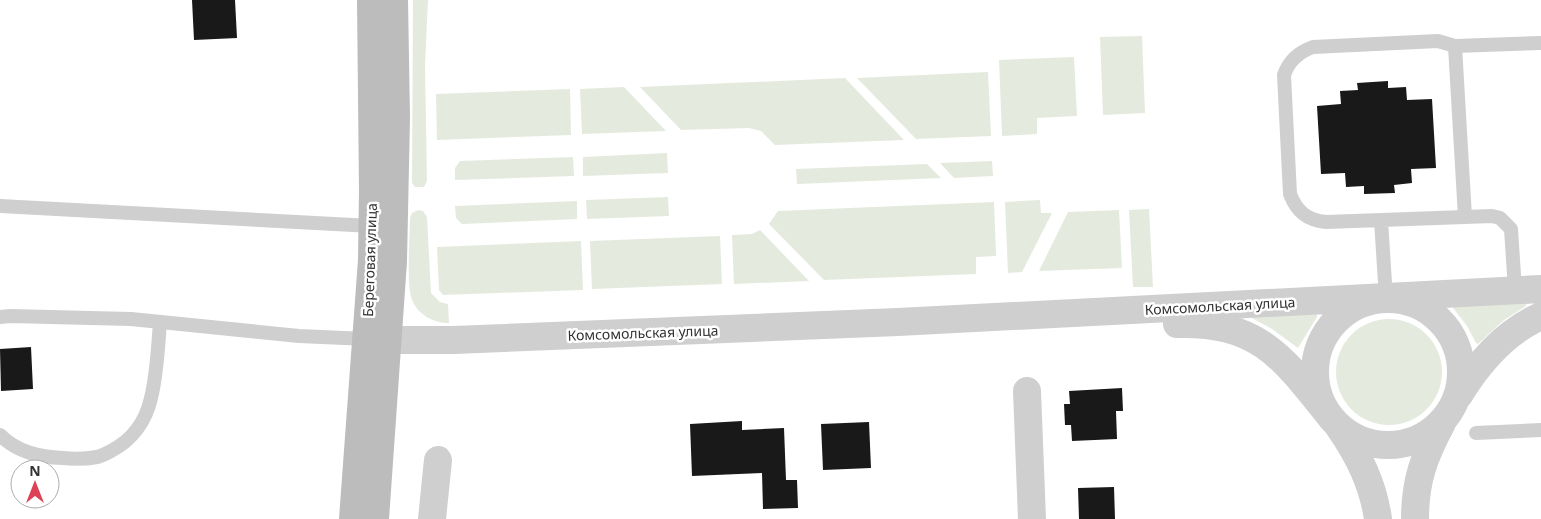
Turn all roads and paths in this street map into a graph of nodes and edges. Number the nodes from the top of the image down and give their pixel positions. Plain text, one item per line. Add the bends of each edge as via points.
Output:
1 (371, 0) edge
2 (394, 0) edge
3 (1541, 43) edge
4 (1454, 46) junction
5 (0, 206) edge
6 (1465, 217) junction
7 (1381, 220) junction
8 (372, 226) junction
9 (1528, 289) edge
10 (1384, 298) junction
11 (1541, 316) edge
12 (0, 317) edge
13 (160, 322) junction
14 (898, 322) junction
15 (378, 340) junction
16 (1027, 390) dead end
17 (1451, 409) junction
18 (1332, 418) junction
19 (1541, 430) edge
20 (1476, 433) dead end
21 (0, 434) edge
22 (438, 460) dead end
23 (353, 519) edge
24 (375, 519) edge
25 (432, 519) edge
26 (1032, 519) edge
27 (1378, 519) edge
28 (1416, 519) edge

1 - 8 main road, Береговая улица
2 - 15 main road, Береговая улица via 395,198
3 - 4 lane
4 - 6 lane
4 - 7 lane via 1438,41 1313,47 1298,55 1286,68 1289,186 1293,203 1315,221
5 - 8 lane
6 - 7 lane
6 - 9 lane via 1500,218 1511,229
7 - 10 lane
8 - 15 main road, Береговая улица
9 - 10 street, Комсомольская улица
10 - 14 street, Комсомольская улица
10 - 17 street via 1422,307 1441,321 1450,333 1461,365 1459,389
10 - 18 street via 1356,306 1340,317 1320,345 1316,364 1318,393
11 - 17 street via 1517,330 1489,353
12 - 13 lane
13 - 15 lane via 299,336
13 - 21 lane via 152,398 135,433 120,446 98,457 49,457 23,451
14 - 15 street, Комсомольская улица via 454,340
14 - 18 street, Комсомольская улица via 1029,330 1187,324 1226,328 1258,340 1282,358
15 - 23 main road, Береговая улица
15 - 24 main road, Береговая улица
16 - 26 street
17 - 18 street via 1425,435 1398,444 1364,440 1347,432
17 - 28 street via 1432,441 1422,467
18 - 27 street via 1364,467
19 - 20 lane
22 - 25 street

